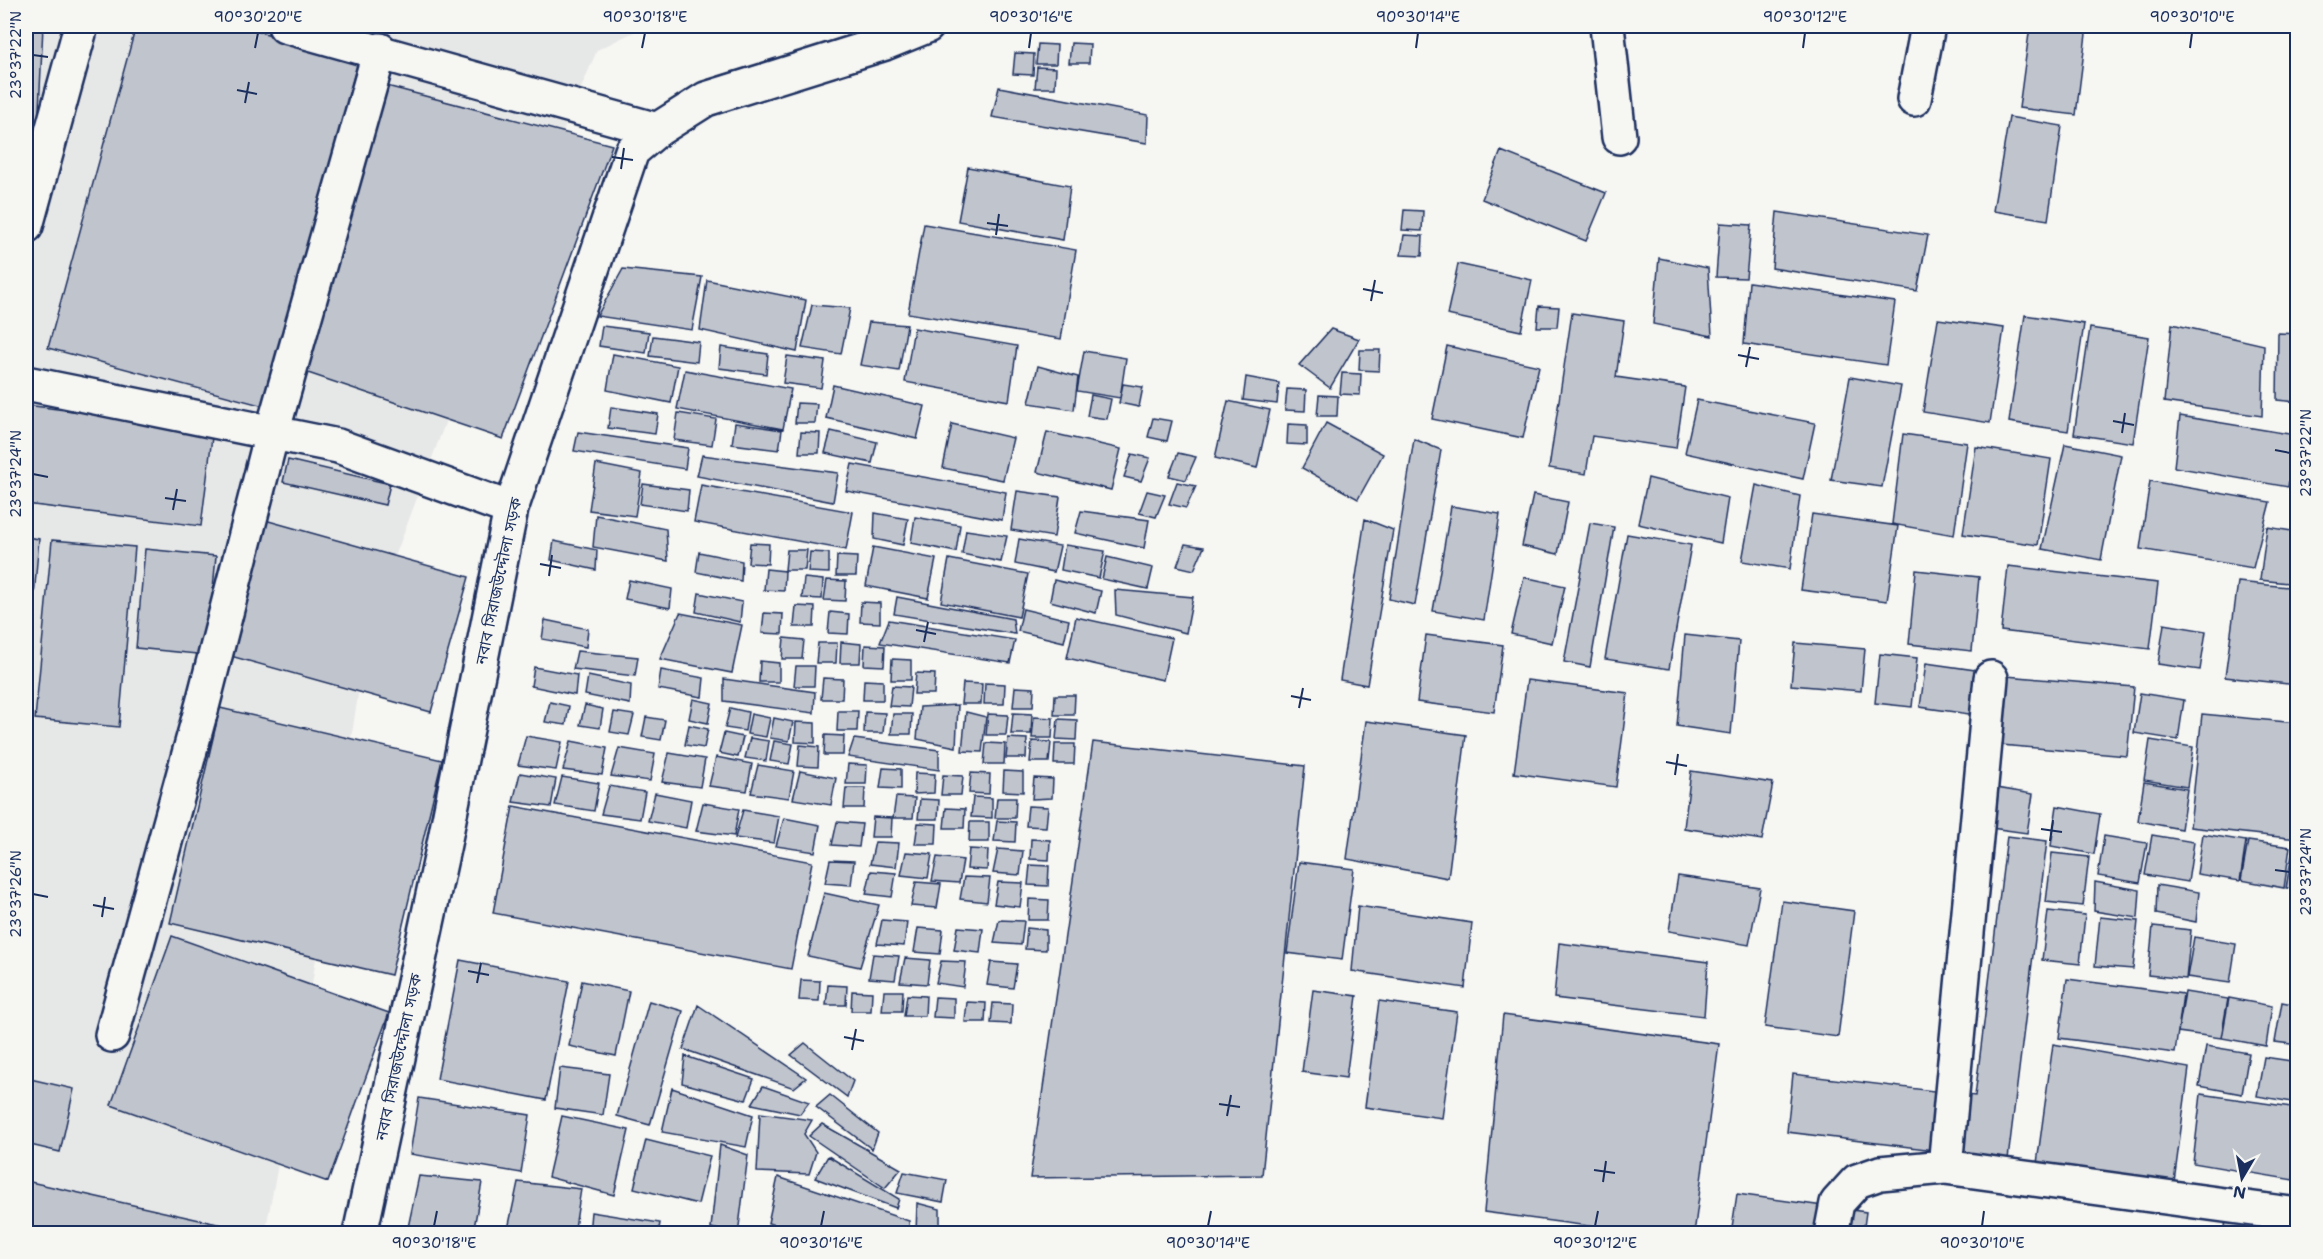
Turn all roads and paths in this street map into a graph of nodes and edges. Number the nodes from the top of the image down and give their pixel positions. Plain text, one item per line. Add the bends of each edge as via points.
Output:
1 (81, 26) edge
2 (285, 26) edge
3 (927, 26) edge
4 (1607, 26) edge
5 (1928, 26) edge
6 (380, 50) junction
7 (1914, 99) dead end
8 (657, 130) junction
9 (1619, 137) dead end
10 (26, 226) edge
11 (26, 383) edge
12 (272, 433) junction
13 (511, 509) junction
14 (1991, 678) dead end
15 (112, 1035) dead end
16 (1945, 1167) junction
17 (2298, 1215) edge
18 (360, 1233) edge
19 (1831, 1233) edge

1 - 10 street
2 - 6 street
3 - 8 street, নবাব সিরাজউদ্দৌলা সড়ক via 706,99
4 - 9 street
5 - 7 street
6 - 8 street
6 - 12 street
8 - 13 street, নবাব সিরাজউদ্দৌলা সড়ক via 632,151
11 - 12 street
12 - 13 street via 338,446
12 - 15 street
13 - 18 street, নবাব সিরাজউদ্দৌলা সড়ক
14 - 16 street
16 - 17 street
16 - 19 street via 1880,1173 1857,1181 1837,1203

